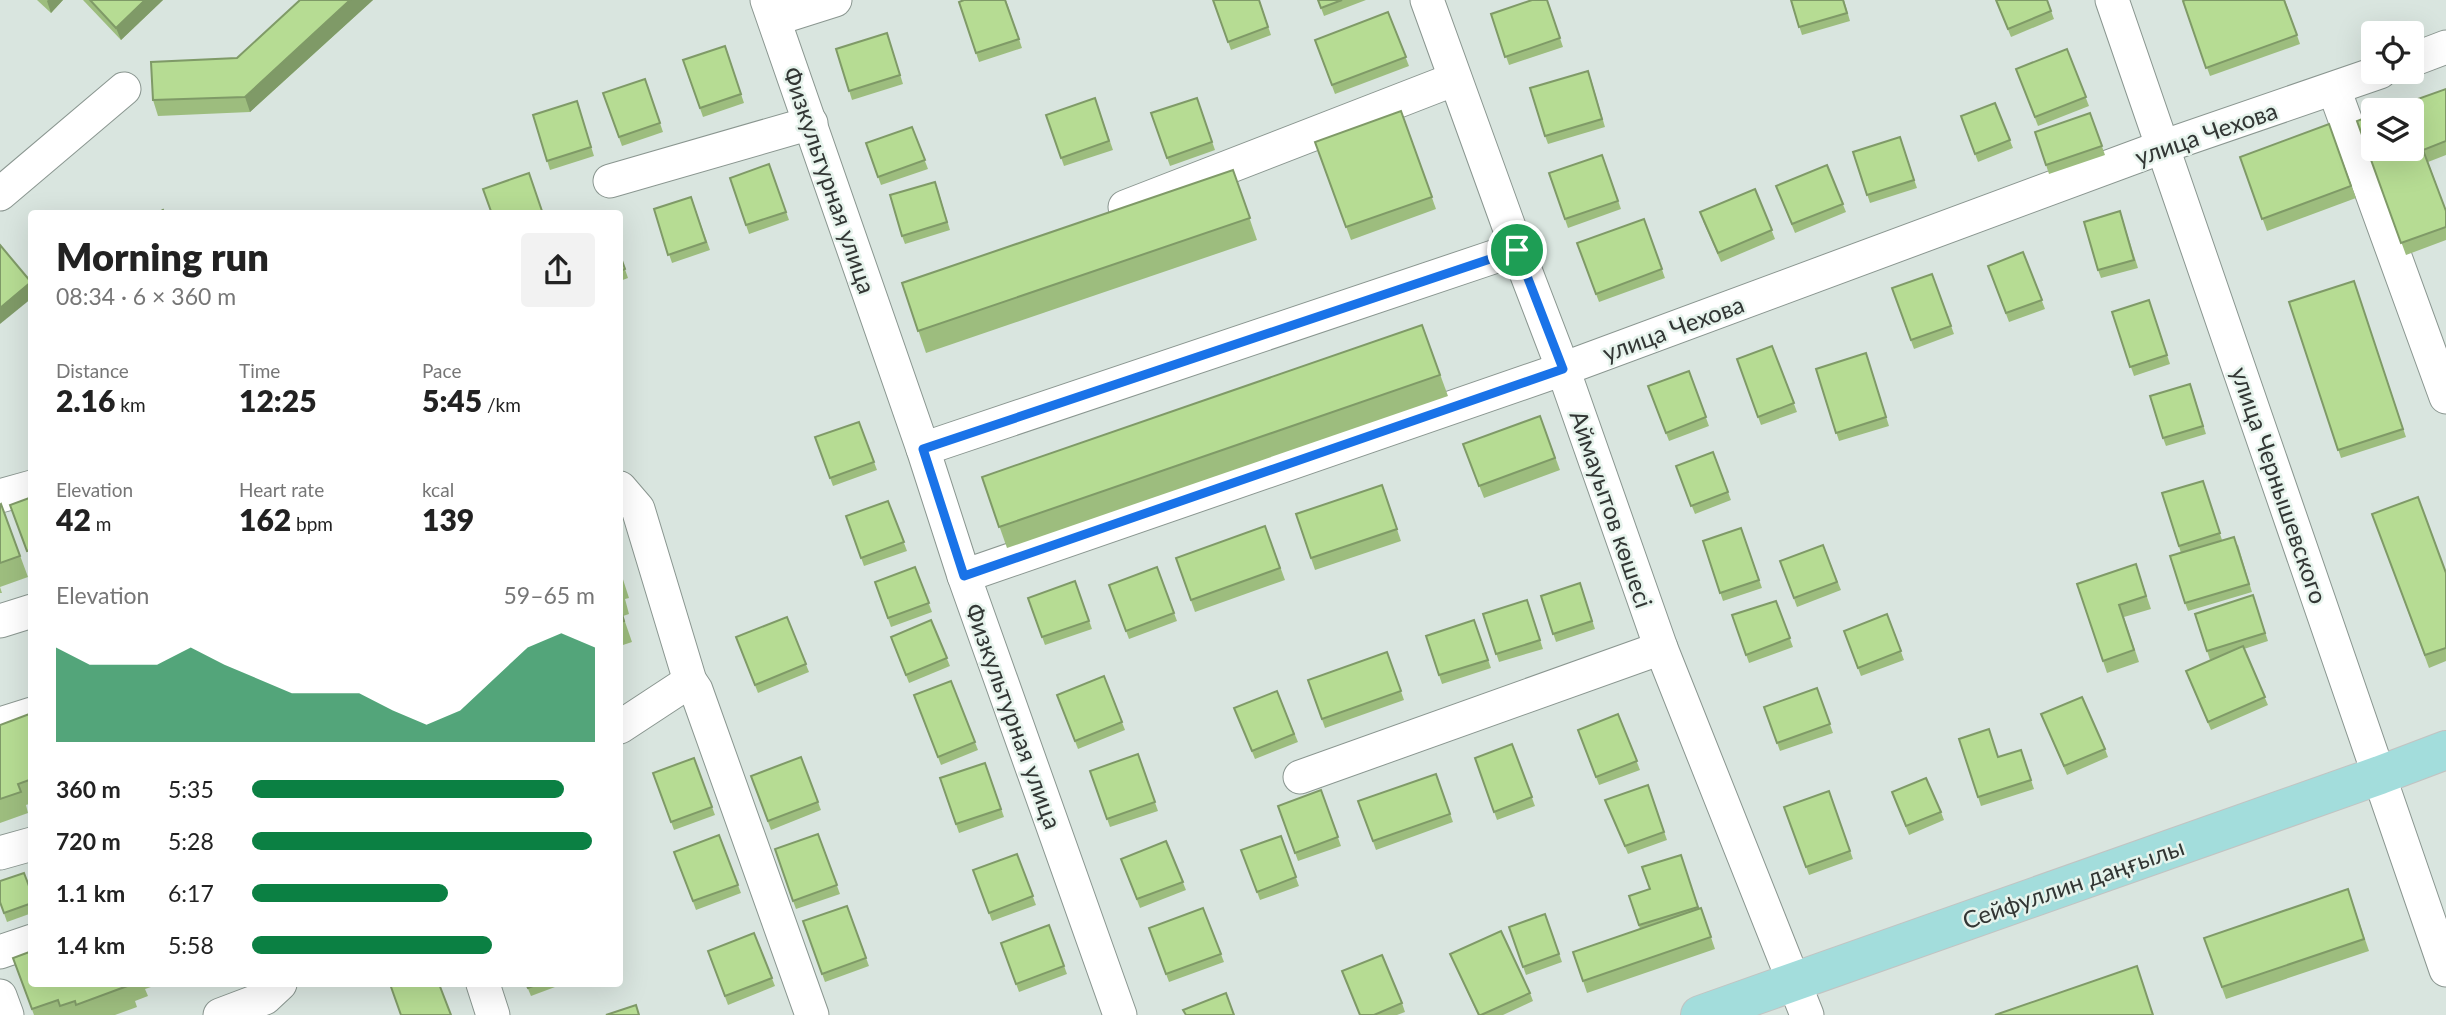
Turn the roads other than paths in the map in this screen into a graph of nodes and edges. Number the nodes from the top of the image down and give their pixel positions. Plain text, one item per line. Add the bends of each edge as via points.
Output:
1 (835, 0) edge
2 (1427, 0) edge
3 (2112, 0) edge
4 (771, 10) edge
5 (2446, 47) edge
6 (2424, 55) edge
7 (1454, 79) junction
8 (2361, 79) edge
9 (124, 89) dead end
10 (2334, 89) junction
11 (811, 123) junction
12 (2162, 147) junction
13 (610, 181) dead end
14 (0, 194) edge
15 (1125, 207) edge
16 (1517, 250) junction
17 (1563, 369) junction
18 (2446, 397) edge
19 (923, 449) junction
20 (28, 488) edge
21 (623, 492) edge
22 (0, 496) edge
23 (964, 576) junction
24 (28, 612) edge
25 (0, 621) edge
26 (1661, 648) junction
27 (690, 681) junction
28 (28, 715) edge
29 (0, 724) edge
30 (623, 725) edge
31 (2446, 750) edge
32 (2380, 775) junction
33 (1300, 777) dead end
34 (28, 845) edge
35 (0, 853) edge
36 (28, 942) edge
37 (0, 952) edge
38 (2446, 970) edge
39 (277, 987) edge
40 (484, 987) edge
41 (1801, 998) edge
42 (220, 1015) edge
43 (493, 1015) edge
44 (812, 1015) edge
45 (1120, 1015) edge
46 (1700, 1015) edge

1 - 4 street
2 - 7 street, Аймауытов көшесі
3 - 12 street, улица Чернышевского
4 - 11 street, Физкультурная улица
5 - 6 street
7 - 15 street
7 - 16 street, Аймауытов көшесі
8 - 10 street, улица Чехова
9 - 14 street
10 - 12 street, улица Чехова
10 - 18 street
11 - 13 street
11 - 19 street, Физкультурная улица
12 - 17 street, улица Чехова
12 - 32 street, улица Чернышевского
16 - 17 street, Аймауытов көшесі
16 - 19 street
17 - 23 street, улица Чехова
17 - 26 street, Аймауытов көшесі
19 - 23 street, Физкультурная улица
20 - 22 street
21 - 27 street via 638,509
23 - 45 street, Физкультурная улица
24 - 25 street
26 - 33 street
26 - 41 street, Аймауытов көшесі
27 - 30 street
27 - 44 street
28 - 29 street
31 - 32 main road, Сейфуллин даңғылы
32 - 38 street, улица Чернышевского
32 - 41 main road, Сейфуллин даңғылы
34 - 35 street
36 - 37 street
39 - 42 street via 265,998
40 - 43 street
41 - 46 main road, Сейфуллин даңғылы

